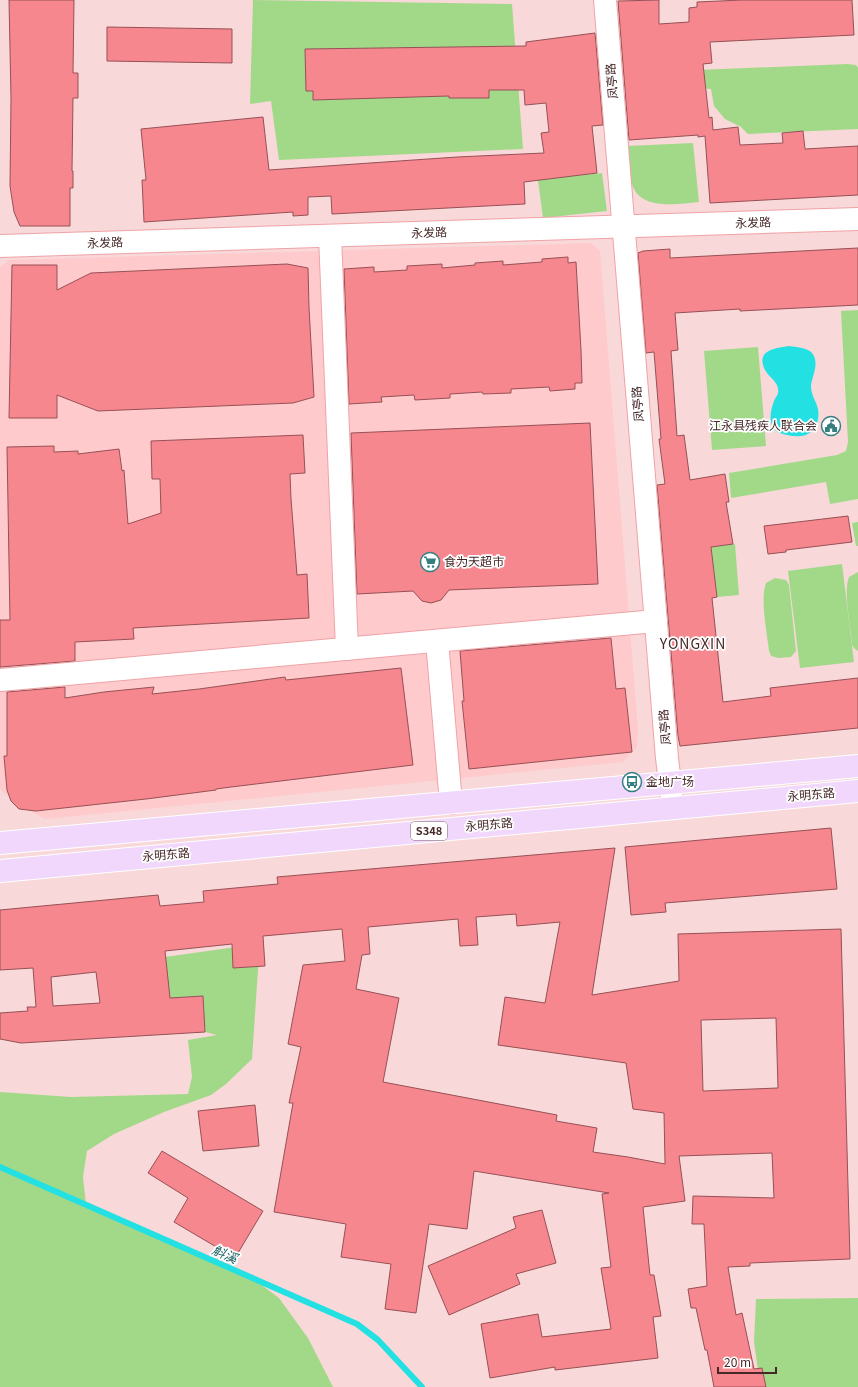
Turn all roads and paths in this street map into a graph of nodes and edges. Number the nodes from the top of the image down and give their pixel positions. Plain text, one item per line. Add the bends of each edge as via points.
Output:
1 (605, 0) edge
2 (858, 219) edge
3 (624, 227) junction
4 (330, 236) junction
5 (0, 246) edge
6 (656, 622) junction
7 (437, 641) junction
8 (347, 649) junction
9 (0, 680) edge
10 (858, 766) edge
11 (670, 783) junction
12 (858, 791) edge
13 (451, 803) junction
14 (673, 808) junction
15 (0, 843) edge
16 (0, 871) edge

1 - 3 street, 凤亭路
2 - 3 street, 永发路
3 - 4 street, 永发路
3 - 6 street, 凤亭路
4 - 5 street, 永发路
4 - 8 street
6 - 7 street
6 - 11 street, 凤亭路
7 - 8 street
7 - 13 street
8 - 9 street
10 - 11 main road, 永明东路 / S348
11 - 13 main road, 永明东路 / S348
11 - 14 street, 凤亭路
12 - 14 main road, 永明东路 / S348
13 - 15 main road, 永明东路 / S348
14 - 16 main road, 永明东路 / S348

